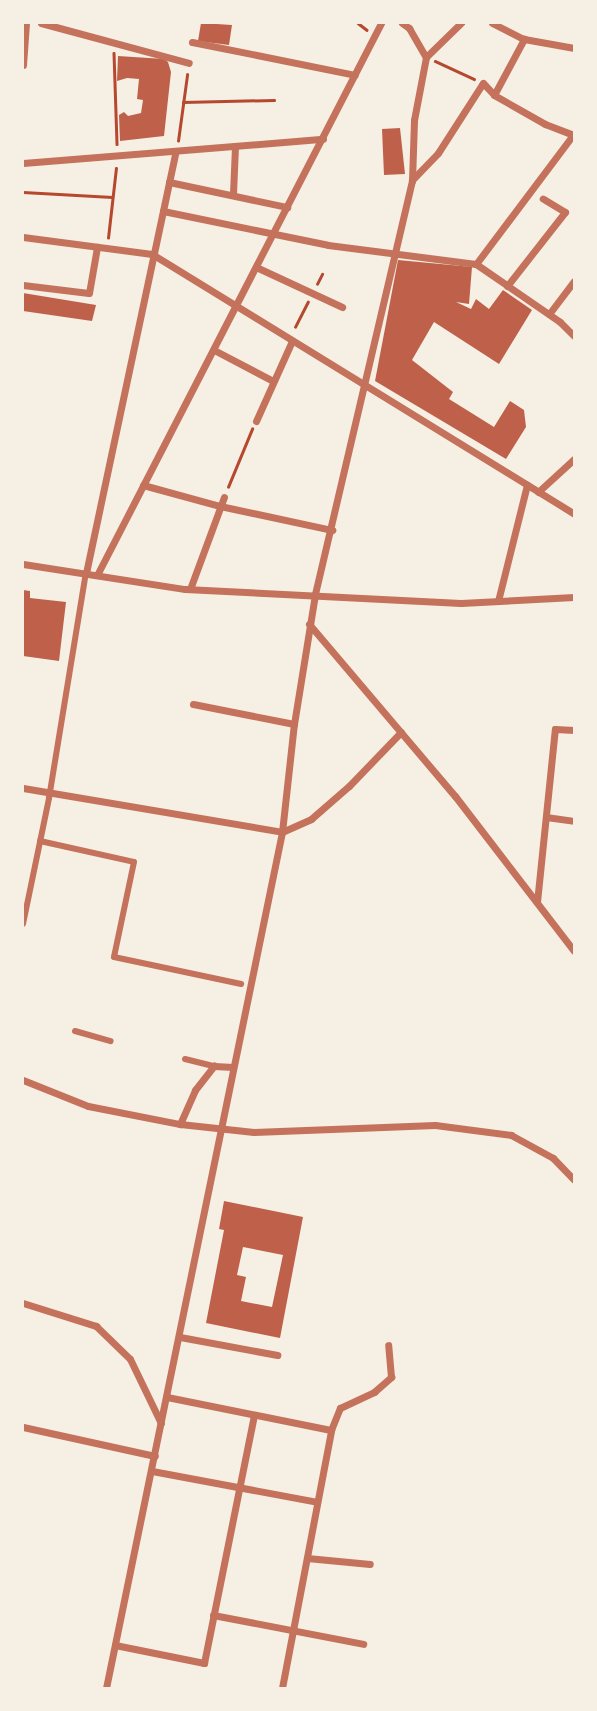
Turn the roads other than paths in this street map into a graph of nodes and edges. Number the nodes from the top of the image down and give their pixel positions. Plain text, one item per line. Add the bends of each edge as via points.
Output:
1 (26, 23) edge
2 (41, 23) edge
3 (381, 23) edge
4 (402, 23) edge
5 (445, 23) edge
6 (461, 23) edge
7 (492, 23) edge
8 (453, 29) junction
9 (524, 39) junction
10 (192, 42) dead end
11 (574, 48) edge
12 (426, 57) junction
13 (189, 63) road end
14 (23, 65) edge
15 (355, 75) junction
16 (494, 95) junction
17 (574, 135) edge
18 (323, 139) junction
19 (235, 146) junction
20 (176, 151) junction
21 (23, 163) edge
22 (412, 181) junction
23 (169, 182) junction
24 (233, 194) junction
25 (543, 199) dead end
26 (287, 207) junction
27 (163, 211) junction
28 (274, 234) junction
29 (23, 237) edge
30 (97, 247) junction
31 (152, 254) junction
32 (394, 254) junction
33 (476, 264) junction
34 (256, 267) junction
35 (574, 281) edge
36 (23, 285) edge
37 (507, 286) junction
38 (236, 306) junction
39 (342, 307) dead end
40 (549, 314) junction
41 (574, 336) edge
42 (290, 340) junction
43 (214, 350) junction
44 (274, 381) junction
45 (366, 385) junction
46 (256, 421) road end
47 (574, 459) edge
48 (143, 485) junction
49 (527, 485) junction
50 (538, 492) junction
51 (224, 497) road end
52 (220, 506) junction
53 (574, 514) edge
54 (332, 530) junction
55 (23, 564) edge
56 (86, 573) junction
57 (97, 575) junction
58 (190, 589) junction
59 (315, 594) junction
60 (574, 597) edge
61 (498, 601) junction
62 (309, 624) junction
63 (193, 704) dead end
64 (294, 724) junction
65 (574, 730) edge
66 (401, 732) junction
67 (23, 788) edge
68 (50, 792) junction
69 (546, 817) junction
70 (574, 821) edge
71 (282, 832) junction
72 (40, 841) junction
73 (537, 902) junction
74 (23, 924) edge
75 (574, 951) edge
76 (242, 984) dead end
77 (75, 1031) dead end
78 (111, 1041) dead end
79 (185, 1059) dead end
80 (214, 1066) junction
81 (233, 1067) junction
82 (23, 1080) edge
83 (180, 1124) junction
84 (574, 1168) edge
85 (572, 1178) edge
86 (23, 1303) edge
87 (180, 1337) junction
88 (388, 1345) dead end
89 (277, 1355) dead end
90 (167, 1397) junction
91 (254, 1415) junction
92 (161, 1425) junction
93 (23, 1427) edge
94 (331, 1430) junction
95 (155, 1456) junction
96 (152, 1471) junction
97 (239, 1488) junction
98 (317, 1502) junction
99 (306, 1558) junction
100 (370, 1564) dead end
101 (214, 1615) junction
102 (293, 1630) junction
103 (363, 1644) dead end
104 (115, 1645) junction
105 (106, 1688) edge
106 (282, 1688) edge

1 - 14 street
2 - 13 street
3 - 15 street
4 - 12 street
5 - 8 street
6 - 8 street
7 - 9 street
8 - 12 street
9 - 11 street
9 - 16 street
10 - 15 street
12 - 22 street via 414,120
15 - 18 street
16 - 17 street
16 - 22 street via 482,83 438,153
17 - 33 street
18 - 19 street
18 - 26 street
19 - 20 street
19 - 24 street
20 - 21 street
20 - 23 street
22 - 32 street
23 - 24 street
23 - 27 street
24 - 26 street
25 - 37 street via 565,212
26 - 28 street
27 - 28 street
27 - 31 street
28 - 32 street
28 - 34 street
29 - 30 street
30 - 31 street
30 - 36 street via 89,293
31 - 38 street
31 - 56 street
32 - 33 street
32 - 45 street
33 - 37 street
34 - 38 street
34 - 39 street
35 - 40 street
37 - 40 street
38 - 42 street
38 - 43 street
40 - 41 street
42 - 44 street
42 - 45 street
43 - 44 street
43 - 48 street
44 - 46 street
45 - 49 street
45 - 54 street
47 - 50 street
48 - 52 street
48 - 57 street
49 - 50 street
49 - 61 street
50 - 53 street
51 - 52 street
52 - 54 street
52 - 58 street
54 - 59 street
55 - 56 street
56 - 57 street
56 - 68 street
57 - 58 street
58 - 59 street
59 - 61 street
59 - 62 street
60 - 61 street
62 - 64 street
62 - 66 street
63 - 64 street
64 - 71 street
65 - 69 street via 555,729
66 - 71 street via 311,819
66 - 73 street
67 - 68 street
68 - 71 street
68 - 72 street
69 - 70 street
69 - 73 street
71 - 81 street
72 - 74 street
72 - 76 street via 134,862 114,957
73 - 75 street
77 - 78 street
79 - 80 street
80 - 81 street
80 - 83 street via 195,1090
81 - 87 street
82 - 83 street via 88,1106
83 - 85 street via 254,1132 435,1125 487,1131 511,1135 553,1158
84 - 85 street
86 - 92 street via 96,1326 130,1359
87 - 89 street
87 - 90 street
88 - 94 street via 391,1377 374,1392 340,1408
90 - 91 street
90 - 92 street
91 - 94 street
91 - 97 street
92 - 95 street
93 - 95 street
94 - 98 street
95 - 96 street
96 - 97 street
96 - 104 street
97 - 98 street
97 - 101 street
98 - 99 street
99 - 100 street
99 - 102 street
101 - 102 street
101 - 104 street via 204,1663
102 - 103 street
102 - 106 street
104 - 105 street

